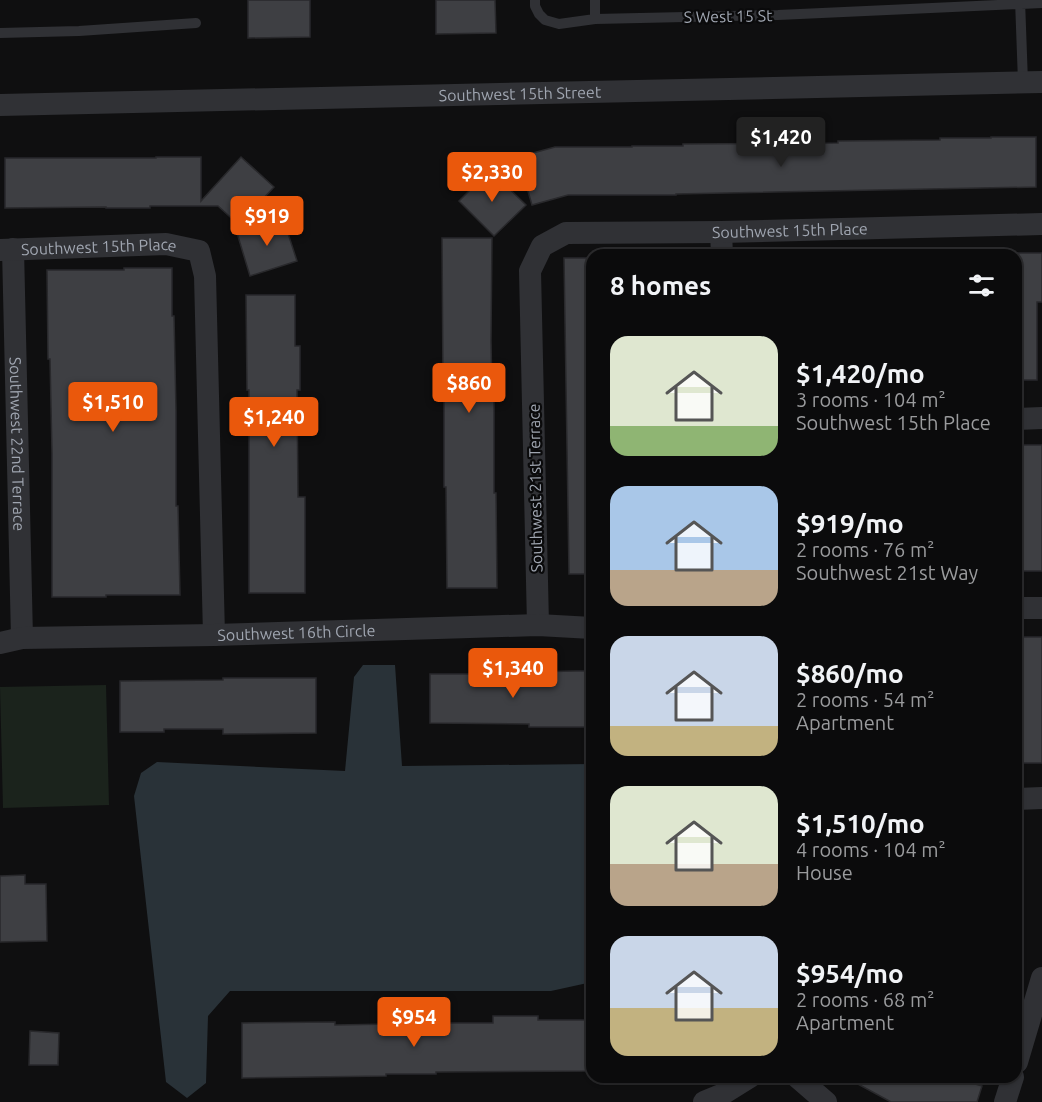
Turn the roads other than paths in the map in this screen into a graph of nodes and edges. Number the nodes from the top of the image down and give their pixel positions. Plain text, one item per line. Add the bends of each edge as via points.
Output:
1 (535, 0) edge
2 (595, 0) edge
3 (1020, 1) edge
4 (1042, 3) edge
5 (595, 19) junction
6 (196, 23) dead end
7 (0, 33) edge
8 (1033, 82) edge
9 (0, 105) edge
10 (1042, 224) edge
11 (722, 232) junction
12 (542, 246) joint
13 (722, 249) edge
14 (6, 250) edge
15 (1042, 418) edge
16 (1022, 419) edge
17 (1022, 608) edge
18 (1042, 608) edge
19 (538, 625) junction
20 (586, 628) edge
21 (214, 635) junction
22 (11, 640) edge
23 (1042, 798) edge
24 (1022, 800) edge
25 (1042, 978) edge
26 (1022, 1045) edge
27 (741, 1083) edge
28 (804, 1083) edge
29 (1010, 1083) edge
30 (704, 1102) edge
31 (826, 1102) edge
32 (1005, 1102) edge

1 - 5 lane, S West 15 St via 545,20 559,24
2 - 5 lane
3 - 4 lane, S West 15 St
3 - 5 lane, S West 15 St via 778,15
3 - 8 lane
6 - 7 lane
8 - 9 street, Southwest 15th Street
10 - 11 street, Southwest 15th Place
11 - 12 street, Southwest 15th Place via 566,232
11 - 13 street
12 - 19 street, Southwest 21st Terrace via 530,271
14 - 21 street, Southwest 15th Place via 166,244 199,251 205,276
14 - 22 street, Southwest 22nd Terrace
15 - 16 street
17 - 18 street
19 - 20 street, Southwest 16th Circle
19 - 21 street, Southwest 16th Circle
21 - 22 street, Southwest 16th Circle
23 - 24 street
25 - 26 street
27 - 30 street
28 - 31 street
29 - 32 street

